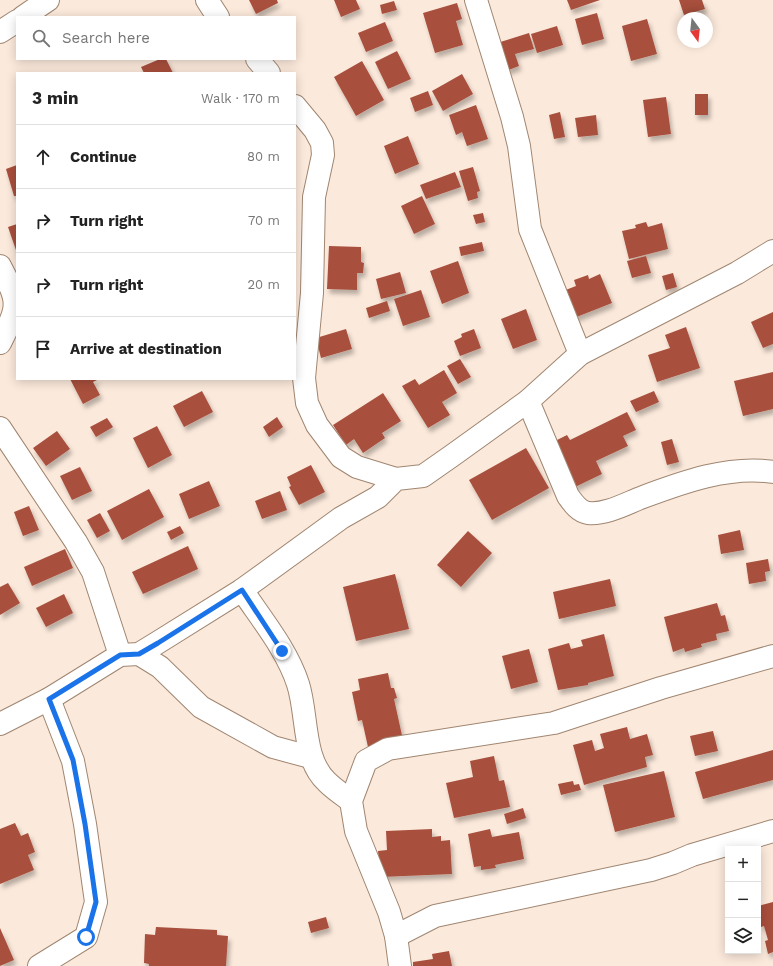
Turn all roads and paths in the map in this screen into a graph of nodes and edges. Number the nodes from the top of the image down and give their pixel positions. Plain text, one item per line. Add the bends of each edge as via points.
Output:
1 (45, 0) edge
2 (207, 0) edge
3 (476, 0) edge
4 (24, 16) edge
5 (217, 16) edge
6 (16, 22) edge
7 (0, 32) edge
8 (259, 60) edge
9 (268, 72) edge
10 (296, 107) edge
11 (773, 251) edge
12 (0, 266) edge
13 (0, 343) edge
14 (580, 354) junction
15 (528, 401) junction
16 (0, 428) edge
17 (773, 472) edge
18 (396, 479) junction
19 (242, 590) junction
20 (129, 654) junction
21 (773, 656) edge
22 (49, 699) junction
23 (0, 724) edge
24 (310, 757) junction
25 (351, 801) junction
26 (773, 831) edge
27 (396, 936) junction
28 (39, 966) edge
29 (400, 966) edge

1 - 4 street
2 - 5 street
3 - 14 street via 517,138 530,230
6 - 7 street
8 - 9 street
10 - 18 street via 322,143 323,155 314,197 312,293 304,378 307,403 317,425 341,457 357,467
11 - 14 street via 737,273
12 - 13 street via 16,302 14,316
14 - 15 street
15 - 17 street via 568,496 576,507 587,513 605,511 704,478 756,469
15 - 18 street via 423,476
16 - 20 street via 76,542 93,572
18 - 19 street via 378,497 341,518
19 - 20 street
19 - 24 street via 282,651 298,684 306,720
20 - 22 street
20 - 24 street via 160,668 201,707 273,747
21 - 25 street via 661,688 554,723 388,750 366,760
22 - 23 street
22 - 28 street via 73,760 96,902 86,937
24 - 25 street via 326,782
25 - 27 street via 356,831 389,912
26 - 27 street via 692,855 652,870 435,916
27 - 29 street

